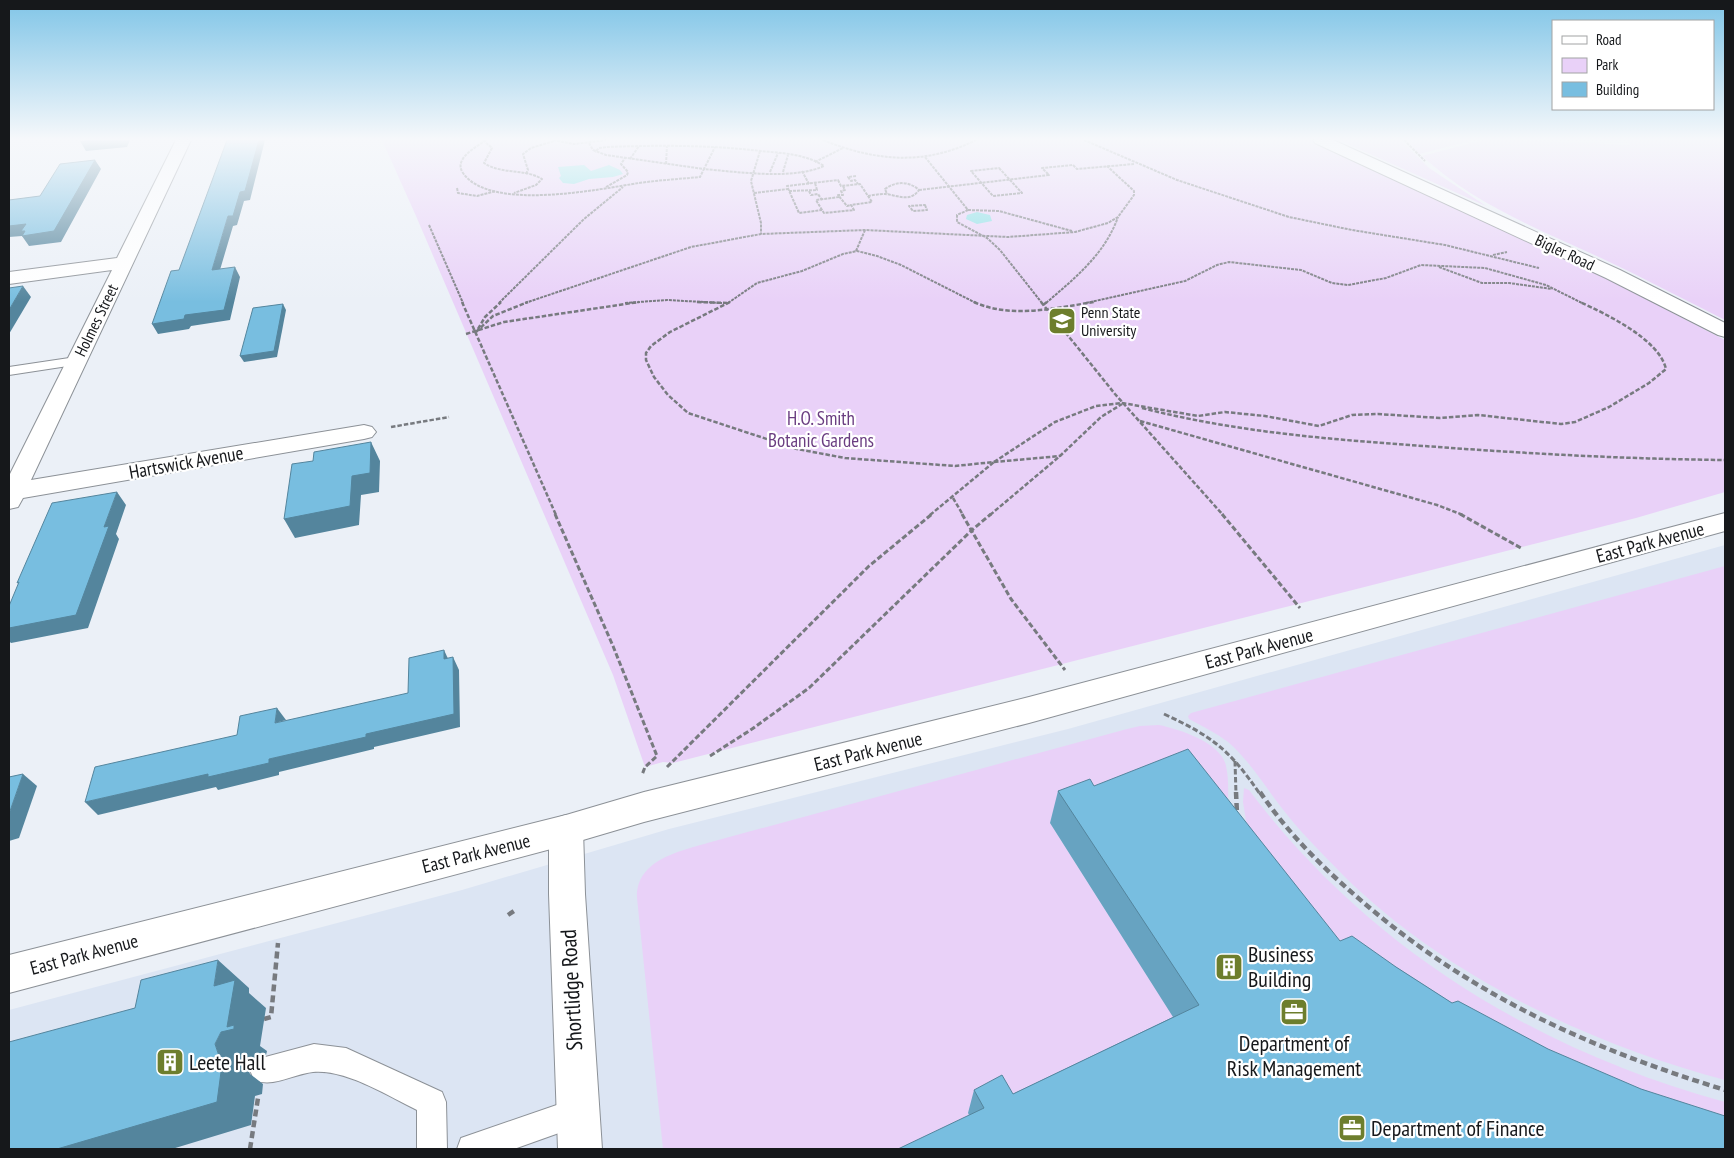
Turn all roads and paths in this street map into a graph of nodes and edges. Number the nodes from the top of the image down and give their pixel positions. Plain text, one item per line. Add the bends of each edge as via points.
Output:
1 (158, 194) edge
2 (462, 194) edge
3 (487, 194) edge
4 (514, 194) edge
5 (565, 194) edge
6 (613, 194) edge
7 (754, 194) edge
8 (790, 194) edge
9 (818, 194) edge
10 (843, 194) edge
11 (886, 194) joint
12 (916, 194) edge
13 (954, 194) edge
14 (990, 194) edge
15 (1012, 194) edge
16 (1134, 194) edge
17 (1217, 194) edge
18 (1438, 194) edge
19 (868, 196) joint
20 (839, 197) junction
21 (908, 198) junction
22 (822, 200) junction
23 (851, 205) junction
24 (916, 206) junction
25 (822, 210) junction
26 (968, 210) junction
27 (1118, 217) junction
28 (429, 225) dead end
29 (864, 230) junction
30 (1075, 232) junction
31 (761, 234) junction
32 (980, 235) junction
33 (856, 251) junction
34 (124, 263) junction
35 (1436, 266) junction
36 (1541, 269) dead end
37 (9, 278) edge
38 (1555, 290) junction
39 (728, 303) junction
40 (1043, 305) junction
41 (1046, 308) junction
42 (1725, 331) edge
43 (476, 332) junction
44 (466, 334) dead end
45 (76, 361) junction
46 (9, 371) edge
47 (1122, 403) junction
48 (1129, 404) junction
49 (449, 416) dead end
50 (1139, 421) junction
51 (364, 432) joint
52 (1060, 456) junction
53 (1725, 460) edge
54 (993, 463) junction
55 (10, 494) edge
56 (953, 498) junction
57 (1725, 522) edge
58 (972, 530) junction
59 (1522, 549) dead end
60 (1300, 609) dead end
61 (1065, 670) dead end
62 (1164, 714) dead end
63 (1235, 759) junction
64 (702, 761) dead end
65 (663, 771) dead end
66 (640, 778) dead end
67 (1238, 816) edge
68 (566, 830) junction
69 (517, 909) dead end
70 (508, 915) dead end
71 (278, 943) dead end
72 (9, 974) edge
73 (264, 1019) dead end
74 (261, 1083) joint
75 (1725, 1090) edge
76 (579, 1131) edge
77 (250, 1149) edge
78 (432, 1149) edge
79 (472, 1149) edge

1 - 34 street, Holmes Street
2 - 3 path
4 - 5 path
6 - 43 path via 485,317
7 - 31 path
8 - 25 path via 799,213
9 - 22 path
10 - 20 path
11 - 19 path
11 - 21 path
12 - 21 path
13 - 26 path
14 - 15 path
16 - 27 path
17 - 36 path via 1289,217 1445,245
18 - 42 street, Bigler Road via 1613,274
19 - 23 path via 872,202
20 - 22 path
20 - 23 path via 847,206
21 - 24 path
22 - 25 path via 816,200
23 - 25 path via 854,210 824,213
24 - 24 path via 925,205 927,210 913,211 910,206
26 - 30 path via 998,211
26 - 32 path via 957,215 957,222
27 - 30 path via 1098,227
27 - 40 path via 1108,240 1082,271
28 - 43 path
29 - 31 path
29 - 32 path
29 - 33 path
30 - 32 path via 1008,237
31 - 43 path via 691,247 608,274 493,316
32 - 40 path via 1000,250
33 - 39 path via 799,273 757,283
33 - 41 path via 916,272 990,309
34 - 37 street
34 - 45 street, Holmes Street
35 - 38 path via 1482,283
35 - 38 path via 1500,271
35 - 41 path via 1412,267 1386,278 1348,286 1300,270 1229,262 1220,263 1196,278 1177,284 1082,305
38 - 48 path via 1644,338 1664,360 1666,369 1609,407 1576,422 1561,424 1478,414 1440,418 1378,414 1352,415 1319,426 1225,412 1198,416
39 - 43 path via 630,302 504,322
39 - 54 path via 663,335 646,353 647,362 660,385 688,413 797,449 845,458 955,466
40 - 41 path
41 - 47 path
43 - 44 path
43 - 66 path via 613,646 657,756 645,767
45 - 46 lane
45 - 55 street, Holmes Street
47 - 48 path
47 - 50 path
47 - 52 path via 1101,417
47 - 54 path via 1096,406 1066,417
48 - 53 path via 1211,425 1276,435 1529,454
49 - 51 path
50 - 59 path via 1437,505 1470,518
50 - 60 path via 1198,484
51 - 55 street, Hartswick Avenue
52 - 54 path
52 - 58 path
54 - 56 path
56 - 58 path
56 - 65 path via 869,566
57 - 68 street, East Park Avenue via 1029,710 644,807
58 - 61 path via 1011,598
58 - 64 path via 809,688
62 - 63 path via 1206,735
63 - 67 path
63 - 75 path via 1271,808 1346,888 1391,928 1448,968 1561,1031 1618,1056
68 - 72 street, East Park Avenue
68 - 76 street, Shortlidge Road
69 - 70 path
71 - 73 path via 270,1017
74 - 77 path
74 - 78 lane via 314,1058 346,1062 432,1102
76 - 79 lane

